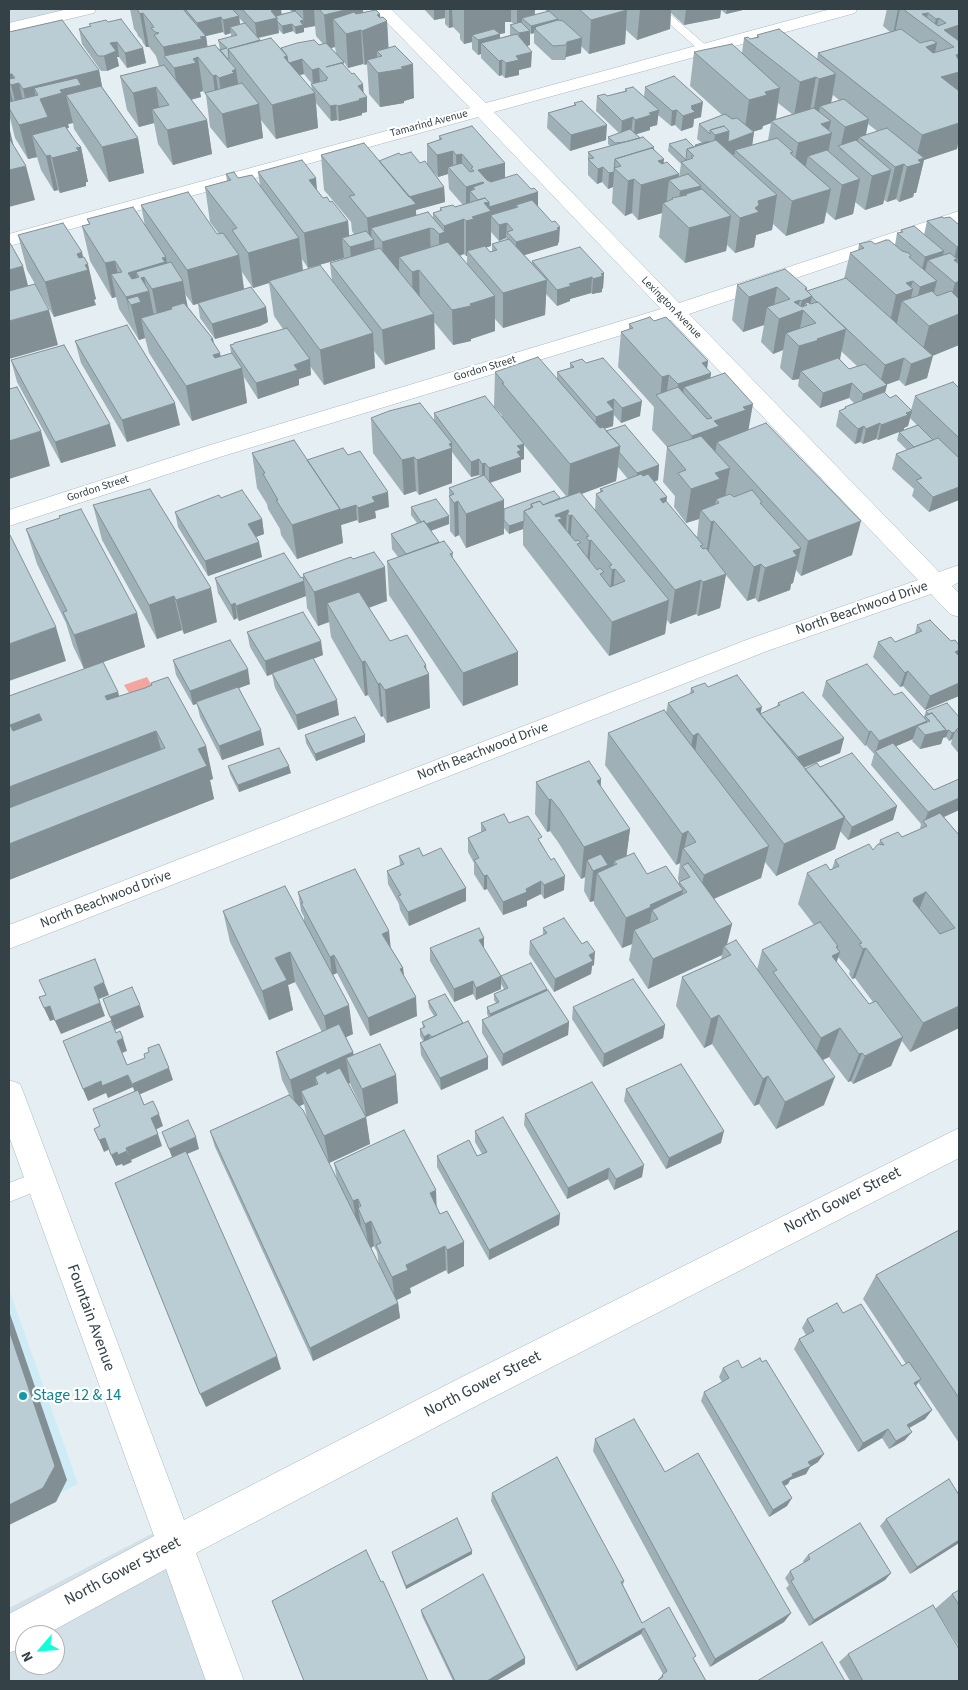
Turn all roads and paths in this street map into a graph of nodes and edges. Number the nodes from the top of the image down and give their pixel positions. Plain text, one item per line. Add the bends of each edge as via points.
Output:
1 (88, 9) edge
2 (382, 9) edge
3 (658, 9) edge
4 (849, 9) edge
5 (9, 28) edge
6 (704, 49) junction
7 (482, 110) junction
8 (959, 217) edge
9 (9, 240) edge
10 (674, 312) junction
11 (9, 518) edge
12 (959, 573) edge
13 (935, 583) junction
14 (959, 608) edge
15 (9, 938) edge
16 (9, 1094) edge
17 (959, 1142) edge
18 (40, 1180) junction
19 (9, 1193) edge
20 (174, 1545) junction
21 (9, 1634) edge
22 (225, 1681) edge

1 - 5 street
2 - 7 street, Lexington Avenue
3 - 6 lane
4 - 6 street, Tamarind Avenue
6 - 7 street, Tamarind Avenue
7 - 9 street, Tamarind Avenue
7 - 10 street, Lexington Avenue
8 - 10 street, Gordon Street
10 - 11 street, Gordon Street via 215,451
10 - 13 street, Lexington Avenue
12 - 13 street, North Beachwood Drive
13 - 14 street, Lexington Avenue
13 - 15 street, North Beachwood Drive via 758,645
16 - 18 street, Fountain Avenue
17 - 20 street, North Gower Street
18 - 19 lane
18 - 20 street, Fountain Avenue
20 - 21 street, North Gower Street
20 - 22 street, Fountain Avenue

